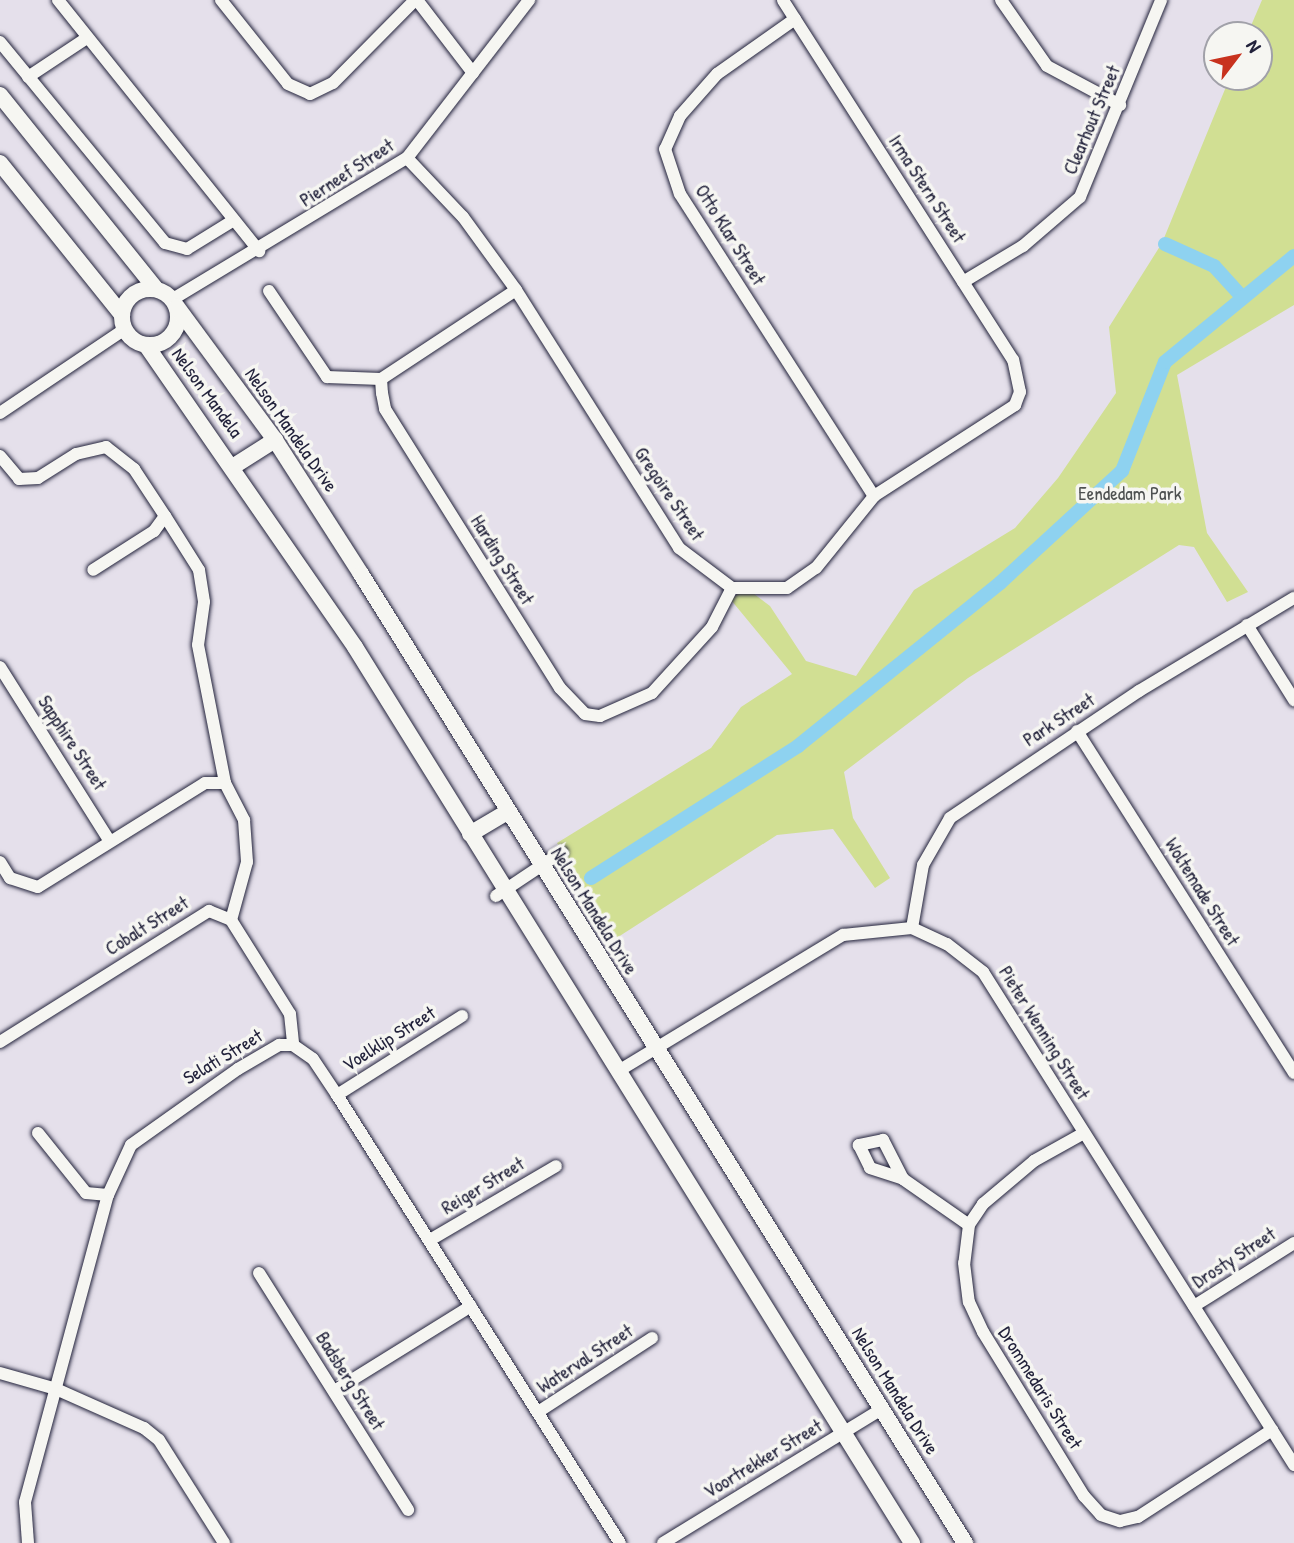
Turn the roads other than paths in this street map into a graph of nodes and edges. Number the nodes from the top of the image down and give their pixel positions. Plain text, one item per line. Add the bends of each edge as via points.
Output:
1 (58, 0) edge
2 (221, 0) edge
3 (416, 0) edge
4 (528, 0) edge
5 (783, 0) edge
6 (1001, 0) edge
7 (1161, 0) edge
8 (795, 19) junction
9 (87, 38) junction
10 (0, 42) edge
11 (473, 73) junction
12 (28, 77) junction
13 (0, 95) edge
14 (1120, 105) junction
15 (407, 158) junction
16 (0, 163) edge
17 (234, 220) junction
18 (259, 251) junction
19 (963, 282) junction
20 (156, 289) junction
21 (516, 290) junction
22 (269, 291) dead end
23 (175, 303) junction
24 (123, 322) junction
25 (146, 345) junction
26 (381, 379) junction
27 (0, 413) edge
28 (275, 440) junction
29 (0, 456) edge
30 (234, 466) junction
31 (874, 496) junction
32 (165, 516) junction
33 (93, 570) dead end
34 (732, 588) junction
35 (1294, 598) edge
36 (1247, 625) junction
37 (0, 667) edge
38 (1294, 700) edge
39 (1077, 731) junction
40 (225, 783) junction
41 (508, 811) junction
42 (470, 834) junction
43 (109, 840) junction
44 (562, 852) dead end
45 (0, 862) edge
46 (541, 866) junction
47 (500, 893) junction
48 (231, 920) junction
49 (912, 928) junction
50 (462, 1016) dead end
51 (0, 1042) edge
52 (293, 1045) junction
53 (655, 1049) junction
54 (620, 1070) junction
55 (1294, 1073) edge
56 (337, 1095) junction
57 (38, 1133) dead end
58 (1084, 1133) junction
59 (556, 1166) dead end
60 (903, 1179) dead end
61 (108, 1195) junction
62 (969, 1225) junction
63 (430, 1240) junction
64 (1294, 1243) edge
65 (259, 1273) dead end
66 (471, 1306) junction
67 (1194, 1306) junction
68 (652, 1338) dead end
69 (0, 1373) edge
70 (56, 1389) junction
71 (334, 1391) junction
72 (882, 1409) junction
73 (538, 1412) junction
74 (1272, 1430) junction
75 (840, 1434) junction
76 (1294, 1465) edge
77 (408, 1510) dead end
78 (28, 1543) edge
79 (224, 1543) edge
80 (620, 1543) edge
81 (663, 1543) edge
82 (912, 1543) edge
83 (965, 1543) edge

1 - 9 street
2 - 3 street via 288,84 310,94 332,83
3 - 11 street
4 - 11 street, Pierneef Street
5 - 8 street, Irma Stern Street
6 - 14 street via 1047,66
7 - 14 street, Clearhout Street
8 - 19 street, Irma Stern Street
8 - 31 street, Otto Klar Street via 717,74 680,116 665,149 680,194
9 - 12 street
9 - 17 street
10 - 12 street
11 - 15 street, Pierneef Street
12 - 17 street via 165,243 187,249
13 - 20 street
14 - 19 street, Clearhout Street via 1080,197 1023,246
15 - 18 street, Pierneef Street
15 - 21 street, Gregoire Street via 463,217
16 - 24 street
17 - 18 street
18 - 23 street, Pierneef Street
19 - 31 street, Irma Stern Street via 1013,360 1019,379 1015,405
20 - 23 street
20 - 24 street via 137,291
21 - 26 street
21 - 34 street, Gregoire Street via 679,548
22 - 26 street via 327,377
23 - 25 street via 174,333
23 - 28 street, Nelson Mandela Drive
24 - 25 street
24 - 27 street
25 - 30 street, Nelson Mandela
26 - 34 street, Harding Street via 386,410 560,688 585,714 619,712 652,693 712,627
28 - 30 street
28 - 41 street, Nelson Mandela Drive
29 - 32 street via 19,479 38,478 76,454 106,447 134,469
30 - 42 street
31 - 34 street via 797,582 771,591
32 - 33 street via 154,531
32 - 40 street via 199,570 204,602 198,645
35 - 36 street, Park Street
36 - 38 street
36 - 39 street, Park Street
37 - 43 street, Sapphire Street
39 - 49 street, Park Street via 950,817 923,865
39 - 55 street, Woltemade Street
40 - 43 street via 205,783
40 - 48 street via 244,820 247,862
41 - 42 street
41 - 46 street, Nelson Mandela Drive
42 - 47 street
43 - 45 street via 38,887 10,878
44 - 46 street
46 - 47 street
46 - 53 street, Nelson Mandela Drive
47 - 54 street
48 - 51 street, Cobalt Street via 221,911 189,920
48 - 52 street via 290,1014
49 - 53 street via 843,935
49 - 58 street, Pieter Wenning Street via 983,972
50 - 56 street, Voelklip Street
52 - 56 street, Selati Street via 313,1059
52 - 61 street, Selati Street via 279,1045 141,1133
53 - 54 street
53 - 72 street, Nelson Mandela Drive
54 - 75 street
56 - 63 street, Selati Street
57 - 61 street via 86,1193
58 - 62 street via 1007,1181
58 - 67 street, Pieter Wenning Street
59 - 63 street, Reiger Street
60 - 62 street
61 - 70 street, Selati Street
62 - 74 street, Drommedaris Street via 969,1302 982,1332 1101,1515 1120,1521 1139,1517
63 - 66 street, Selati Street
64 - 67 street, Drosty Street
65 - 71 street, Badsberg Street
66 - 71 street
66 - 73 street, Selati Street
67 - 74 street, Pieter Wenning Street
68 - 73 street, Waterval Street
69 - 70 street
70 - 78 street, Selati Street via 25,1502
70 - 79 street via 124,1416 159,1440
71 - 77 street, Badsberg Street
72 - 75 street, Voortrekker Street
72 - 83 street, Nelson Mandela Drive
73 - 80 street, Selati Street
74 - 76 street, Pieter Wenning Street
75 - 81 street, Voortrekker Street
75 - 82 street

